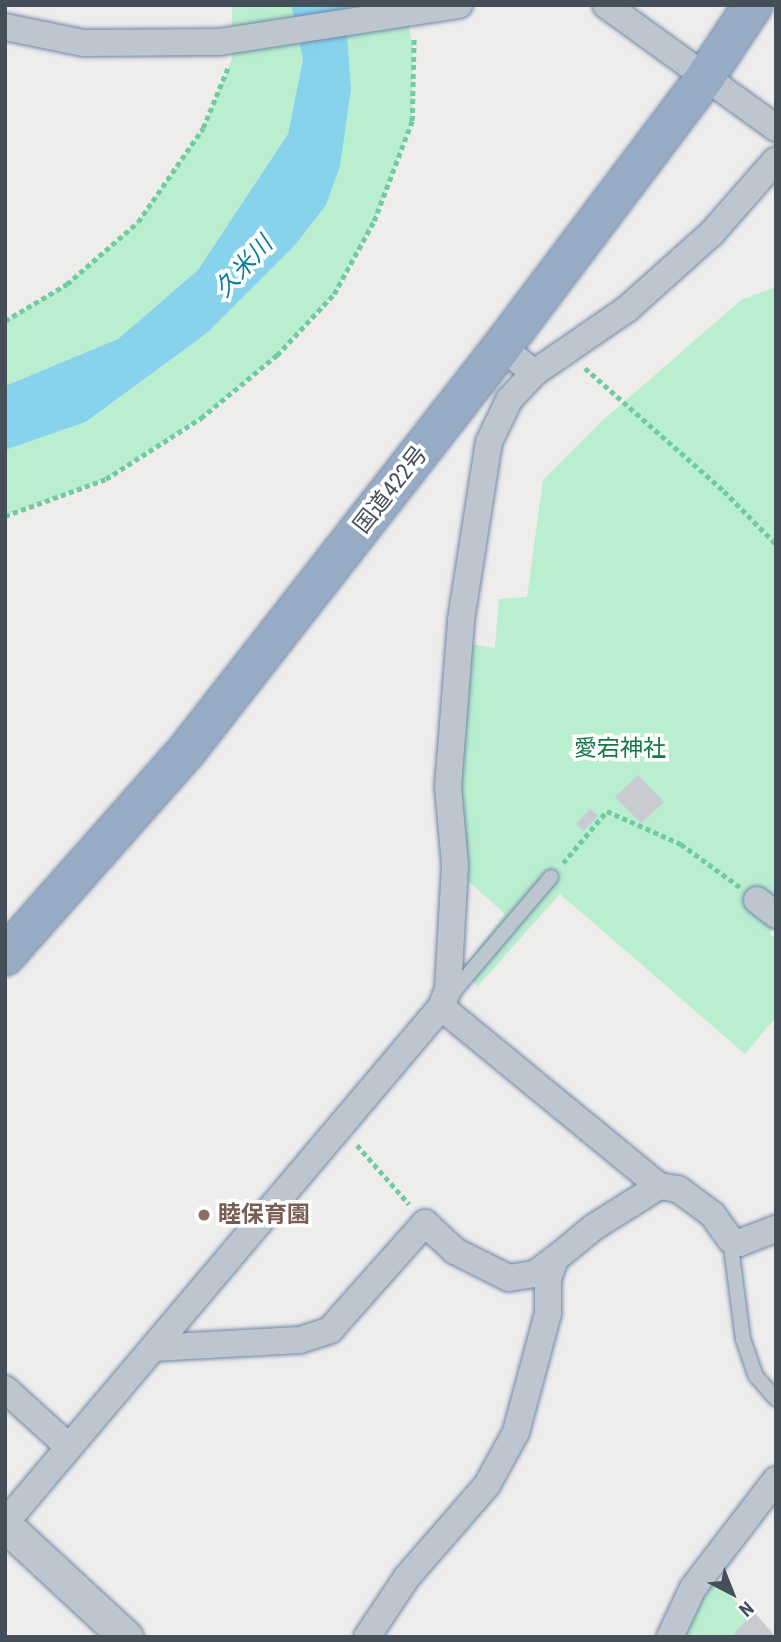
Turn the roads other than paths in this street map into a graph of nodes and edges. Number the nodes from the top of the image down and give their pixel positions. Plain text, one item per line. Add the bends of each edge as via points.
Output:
1 (459, 5) edge
2 (606, 5) edge
3 (753, 5) edge
4 (5, 27) edge
5 (706, 76) junction
6 (776, 128) edge
7 (776, 160) edge
8 (502, 347) junction
9 (534, 373) junction
10 (551, 877) road end
11 (5, 956) edge
12 (441, 1007) junction
13 (659, 1186) junction
14 (776, 1229) edge
15 (730, 1238) junction
16 (555, 1259) junction
17 (153, 1348) junction
18 (5, 1389) edge
19 (776, 1399) edge
20 (69, 1447) junction
21 (776, 1480) edge
22 (5, 1524) edge
23 (126, 1637) edge
24 (367, 1637) edge
25 (670, 1637) edge

1 - 4 street via 406,17 243,39 83,43
2 - 5 street
3 - 5 highway, 国道422号
5 - 6 street
5 - 8 highway, 国道422号
7 - 9 street via 712,234 627,309
8 - 9 street
8 - 11 highway, 国道422号 via 188,749
9 - 12 street via 509,400 489,442 461,620 448,787 455,865 449,990
10 - 12 lane
12 - 13 street
12 - 17 street
13 - 15 street via 678,1189 712,1214
13 - 16 street via 594,1227
14 - 15 street via 739,1243
15 - 19 lane via 743,1339 756,1376
16 - 17 street via 535,1274 509,1278 455,1251 425,1223 330,1329 300,1340
16 - 24 street via 548,1279 548,1313 516,1432 487,1485 407,1577
17 - 20 street
18 - 20 street
20 - 22 street
21 - 25 street via 693,1588
22 - 23 street

